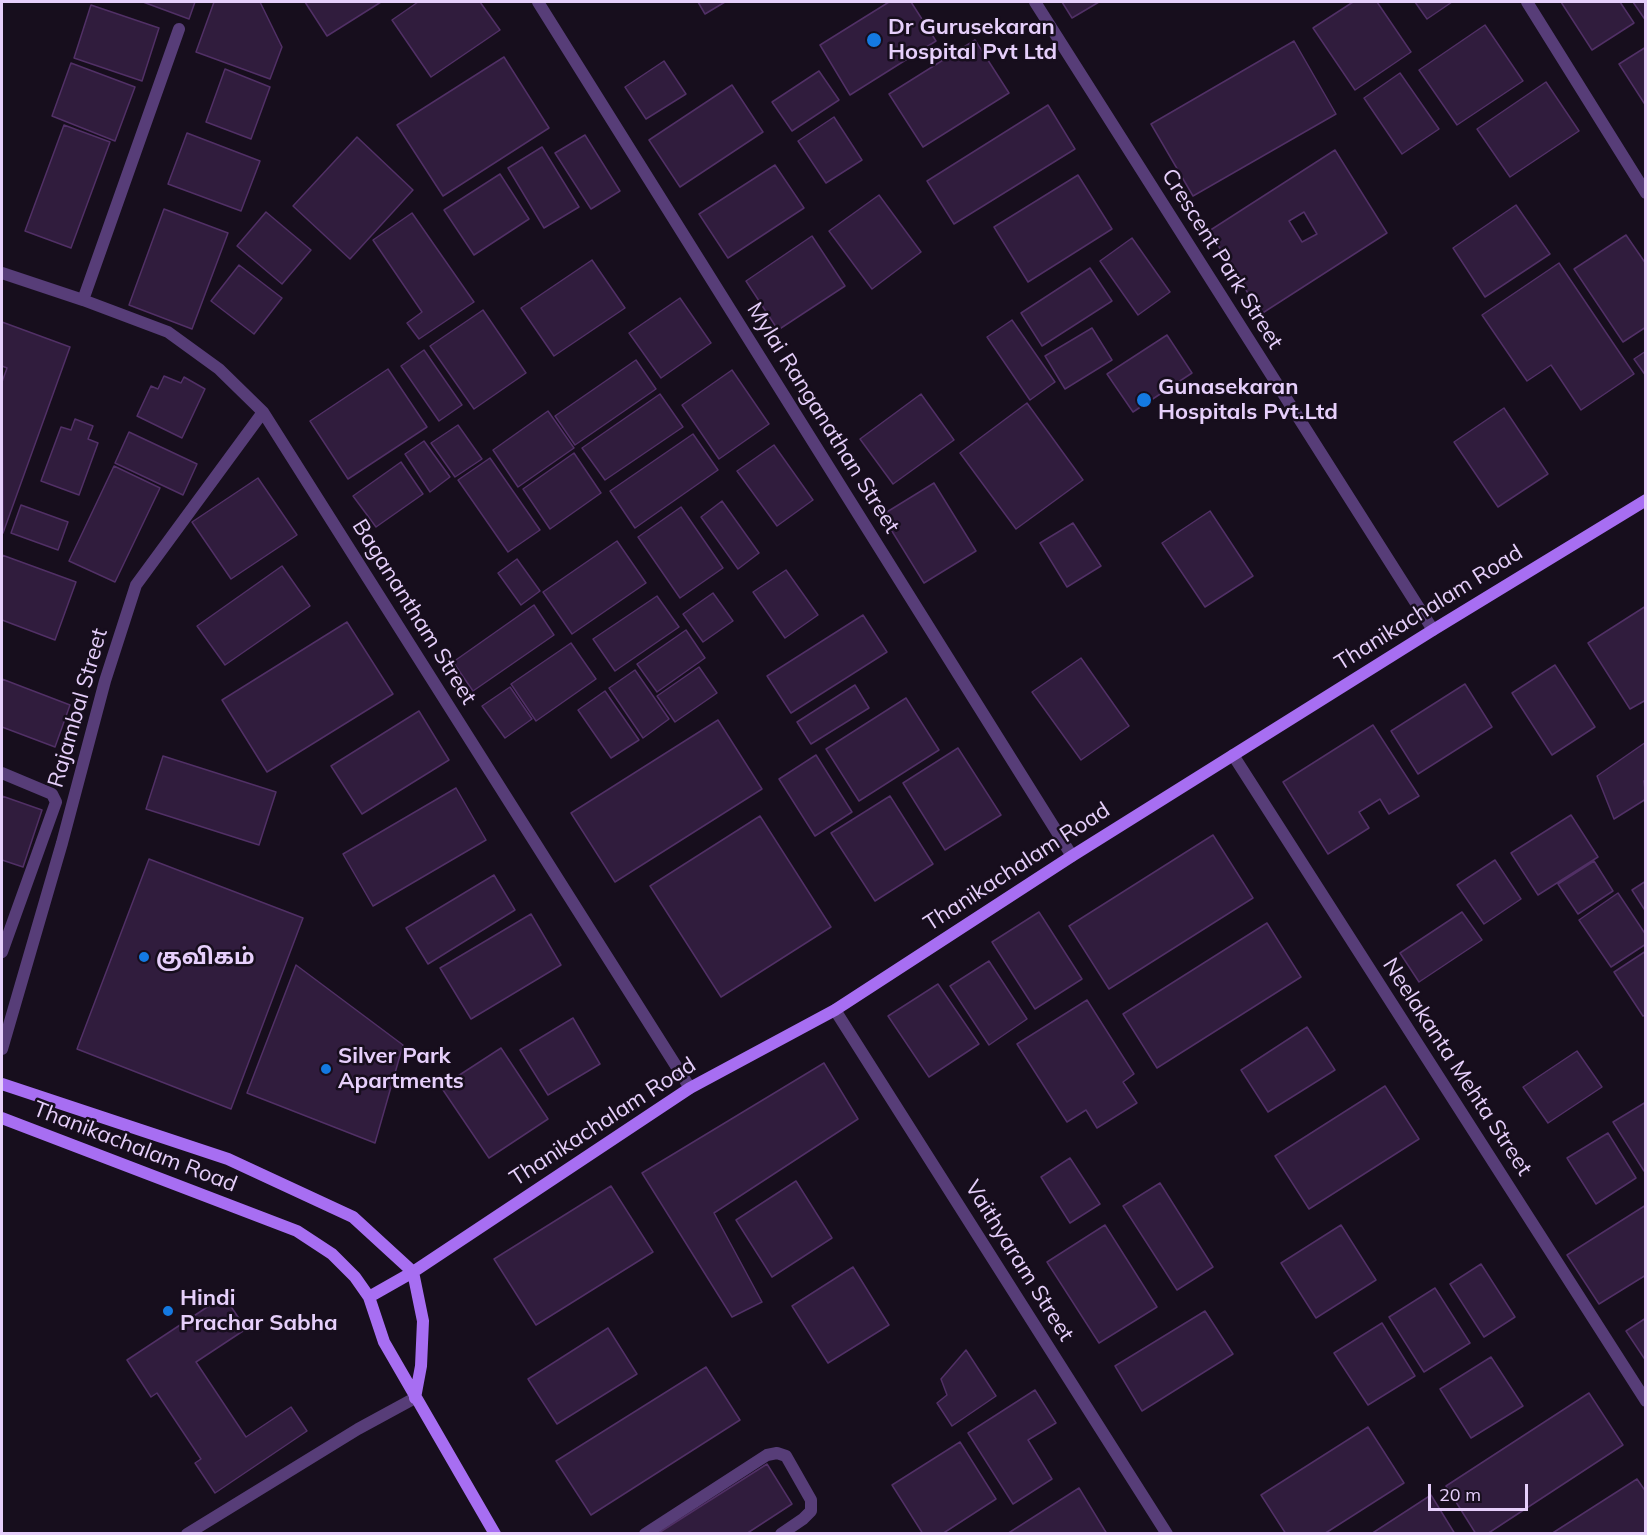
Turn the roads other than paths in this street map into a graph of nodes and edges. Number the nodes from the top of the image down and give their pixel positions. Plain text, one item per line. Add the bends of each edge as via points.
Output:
1 (538, 2) edge
2 (1035, 2) edge
3 (1527, 2) edge
4 (179, 29) dead end
5 (1646, 193) edge
6 (2, 273) edge
7 (83, 300) junction
8 (263, 412) junction
9 (1646, 500) edge
10 (1432, 630) junction
11 (1233, 755) junction
12 (2, 773) edge
13 (56, 802) junction
14 (71, 807) junction
15 (1072, 856) junction
16 (2, 952) edge
17 (835, 1010) junction
18 (2, 1049) edge
19 (2, 1084) edge
20 (690, 1088) junction
21 (2, 1118) edge
22 (413, 1272) junction
23 (369, 1297) junction
24 (415, 1398) junction
25 (1646, 1401) edge
26 (188, 1533) edge
27 (495, 1533) edge
28 (645, 1533) edge
29 (781, 1533) edge
30 (1167, 1533) edge

1 - 15 street, Mylai Ranganathan Street
2 - 10 street, Crescent Park Street
3 - 5 street
4 - 7 street
6 - 7 street, Baganantham Street
7 - 8 street, Baganantham Street via 168,332 219,369
8 - 14 street, Rajambal Street via 136,585
8 - 20 street, Baganantham Street
9 - 10 main road, Thanikachalam Road
10 - 11 main road, Thanikachalam Road
11 - 15 main road, Thanikachalam Road
11 - 25 street, Neelakanta Mehta Street
12 - 13 street via 52,794
13 - 14 street
13 - 16 street
14 - 18 street, Rajambal Street
15 - 17 main road, Thanikachalam Road
17 - 20 main road, Thanikachalam Road
17 - 30 street, Vaithyaram Street
19 - 22 main road via 238,1164 353,1217
20 - 22 main road, Thanikachalam Road
21 - 23 main road, Thanikachalam Road via 297,1231 332,1254
22 - 23 main road
22 - 24 main road via 423,1321
23 - 24 main road, Thanikachalam Road via 384,1342
24 - 26 street
24 - 27 main road, Thanikachalam Road
28 - 29 street via 767,1455 777,1453 786,1456 811,1500 811,1511

